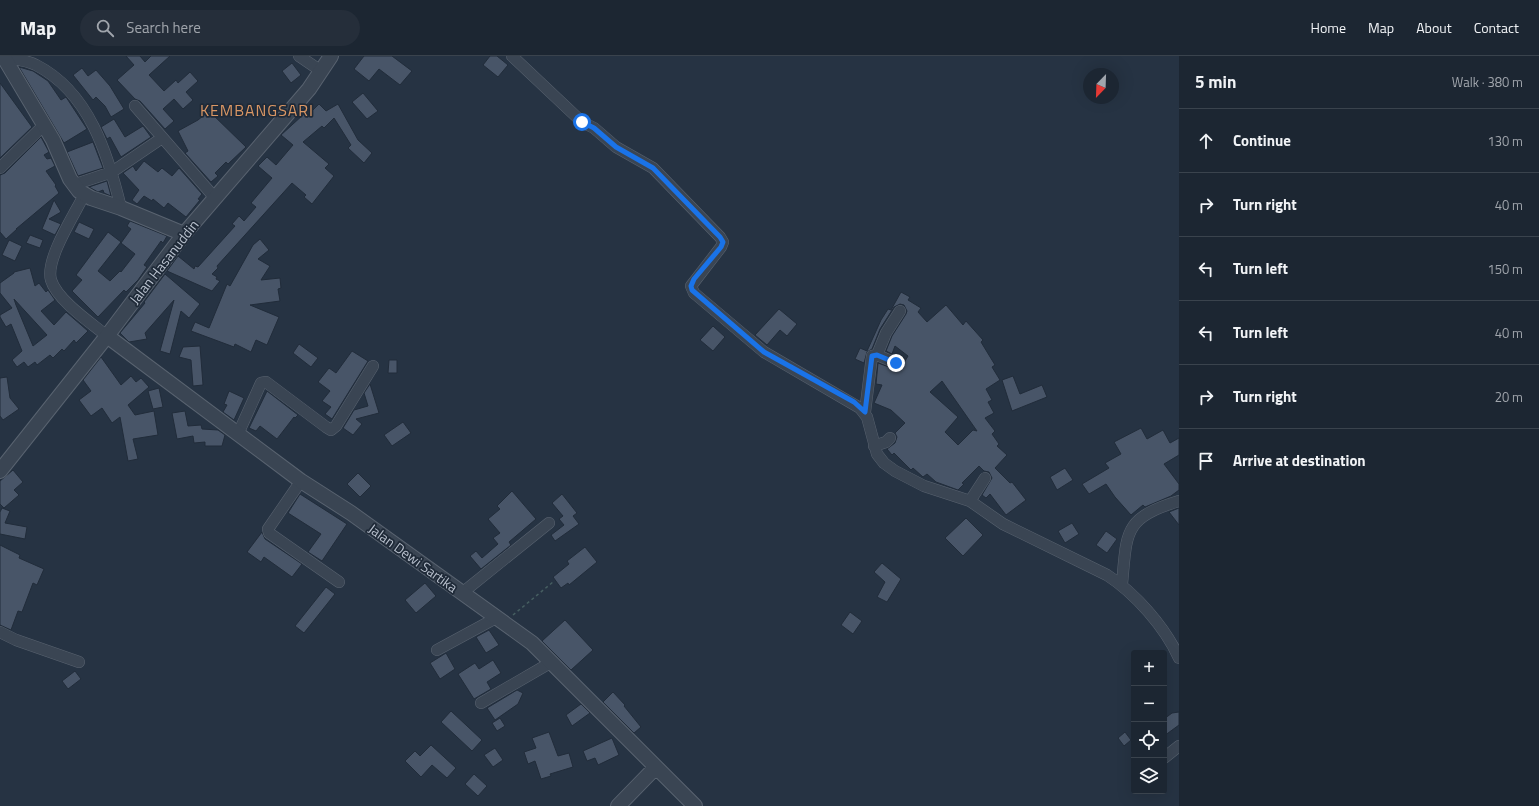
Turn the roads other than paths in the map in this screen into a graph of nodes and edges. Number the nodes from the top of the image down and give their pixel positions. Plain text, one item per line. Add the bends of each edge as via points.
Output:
1 (3, 56) edge
2 (299, 56) edge
3 (331, 56) edge
4 (512, 56) edge
5 (321, 71) junction
6 (135, 106) dead end
7 (44, 125) junction
8 (162, 138) junction
9 (0, 168) edge
10 (112, 172) junction
11 (74, 185) junction
12 (84, 195) junction
13 (215, 198) junction
14 (121, 208) junction
15 (184, 234) junction
16 (900, 311) dead end
17 (107, 336) junction
18 (877, 355) junction
19 (896, 363) dead end
20 (373, 366) dead end
21 (865, 412) junction
22 (238, 434) junction
23 (890, 438) dead end
24 (874, 446) junction
25 (0, 471) edge
26 (985, 478) dead end
27 (301, 481) junction
28 (970, 501) junction
29 (1179, 501) edge
30 (549, 523) dead end
31 (339, 582) dead end
32 (1122, 584) junction
33 (462, 593) junction
34 (499, 620) junction
35 (0, 632) edge
36 (437, 650) dead end
37 (1179, 658) edge
38 (79, 662) dead end
39 (550, 663) junction
40 (481, 703) dead end
41 (1179, 746) edge
42 (1167, 756) edge
43 (655, 768) junction
44 (618, 806) edge
45 (695, 806) edge

1 - 7 street
1 - 10 street via 35,64 58,78 76,98 96,130
2 - 5 street
3 - 5 street, Jalan Hasanuddin
4 - 21 street via 582,122 594,128 616,147 653,168 720,237 723,242 721,247 692,283 694,293 764,352 854,402
5 - 13 street, Jalan Hasanuddin via 309,89
6 - 8 street
7 - 9 street
7 - 11 street
8 - 10 street
8 - 13 street
10 - 11 street
10 - 14 street
11 - 12 street
12 - 14 street
12 - 17 street via 52,262 51,280 61,296
13 - 15 street, Jalan Hasanuddin
14 - 15 street
15 - 17 street, Jalan Hasanuddin
16 - 18 street via 886,333
17 - 22 street, Jalan Dewi Sartika
17 - 25 street, Jalan Hasanuddin
18 - 19 street
18 - 21 street via 870,359
20 - 22 street via 331,430 266,382 262,383
21 - 24 street
22 - 27 street, Jalan Dewi Sartika
23 - 24 street
24 - 28 street via 876,454 884,463 910,480
26 - 28 street
27 - 31 street via 268,529 269,533
27 - 33 street, Jalan Dewi Sartika via 351,513
28 - 32 street via 1003,524
29 - 32 street via 1154,509 1131,529 1126,542
30 - 33 street
32 - 37 street via 1148,610
33 - 34 street, Jalan Dewi Sartika
34 - 36 street
34 - 39 street, Jalan Dewi Sartika via 532,643
35 - 38 street
39 - 40 street
39 - 43 street, Jalan Dewi Sartika
41 - 42 street
43 - 44 street
43 - 45 street, Jalan Dewi Sartika

